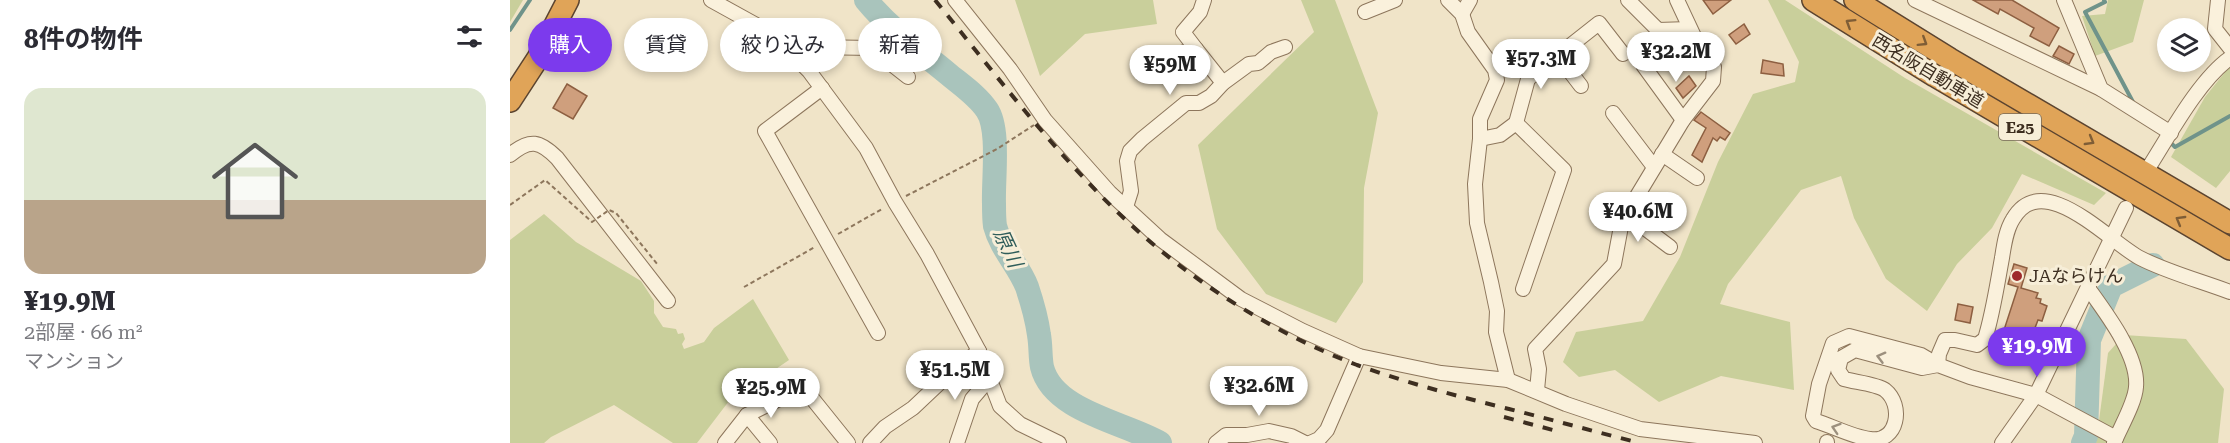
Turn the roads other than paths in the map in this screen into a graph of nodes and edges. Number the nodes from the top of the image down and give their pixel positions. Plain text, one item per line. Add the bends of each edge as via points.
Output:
1 (568, 0) edge
2 (955, 0) edge
3 (1204, 0) edge
4 (1395, 0) edge
5 (1448, 0) edge
6 (1470, 0) edge
7 (1628, 0) edge
8 (1677, 0) edge
9 (1813, 0) edge
10 (1855, 0) edge
11 (1915, 0) edge
12 (2064, 0) edge
13 (2218, 0) edge
14 (719, 2) edge
15 (1365, 12) dead end
16 (1462, 14) junction
17 (745, 18) edge
18 (1689, 29) junction
19 (1285, 47) dead end
20 (846, 48) edge
21 (2230, 48) edge
22 (1197, 49) junction
23 (1623, 54) dead end
24 (1558, 56) junction
25 (2230, 58) edge
26 (1160, 59) dead end
27 (1643, 65) dead end
28 (809, 72) edge
29 (908, 77) dead end
30 (1223, 83) junction
31 (1581, 86) dead end
32 (822, 88) junction
33 (2101, 89) junction
34 (510, 100) edge
35 (1613, 113) dead end
36 (1683, 120) junction
37 (1516, 123) junction
38 (2171, 132) junction
39 (1480, 139) junction
40 (1662, 154) junction
41 (510, 155) edge
42 (1654, 167) junction
43 (2150, 168) dead end
44 (1697, 178) dead end
45 (1126, 207) junction
46 (2126, 208) dead end
47 (1626, 214) junction
48 (2230, 223) edge
49 (2113, 238) junction
50 (1670, 247) dead end
51 (2230, 249) edge
52 (2088, 288) junction
53 (1523, 289) dead end
54 (2230, 292) edge
55 (669, 301) dead end
56 (878, 333) dead end
57 (979, 351) junction
58 (1359, 356) junction
59 (1938, 365) junction
60 (989, 379) junction
61 (1508, 380) junction
62 (1537, 390) junction
63 (2036, 394) junction
64 (747, 415) junction
65 (2115, 440) edge
66 (725, 443) edge
67 (770, 443) edge
68 (848, 443) edge
69 (870, 443) edge
70 (957, 443) edge
71 (1059, 443) edge
72 (1216, 443) edge
73 (1305, 443) edge
74 (1310, 443) edge
75 (1755, 443) edge
76 (2002, 443) edge

1 - 34 highway via 538,58
2 - 45 street via 1045,120
3 - 22 street via 1200,12 1183,32
4 - 15 street
5 - 16 street
6 - 16 street
7 - 18 street via 1658,30
8 - 18 street
51 -> 9 highway, 西名阪自動車道 / E25
10 -> 48 highway, 西名阪自動車道 / E25
11 - 33 street
12 - 33 street
13 - 21 street via 2215,29
14 - 17 street
16 - 39 street via 1468,32 1495,70 1497,80 1480,119
18 - 36 street via 1714,67 1713,81
19 - 30 street via 1249,64
20 - 29 street via 870,48
22 - 26 street
22 - 30 street
23 - 24 street via 1599,23
24 - 31 street
24 - 37 street via 1528,79
25 - 38 street via 2220,65
27 - 36 street
28 - 32 street
30 - 45 street via 1199,103 1186,103 1151,129 1130,151 1126,161 1131,191
32 - 56 street via 765,132
32 - 57 street via 866,148
33 - 38 street
35 - 42 street
36 - 40 street
37 - 39 street via 1500,135
37 - 53 street via 1564,170
38 - 43 street
39 - 61 street via 1475,184 1477,223
40 - 42 street
40 - 44 street
41 - 55 street via 526,144 536,143 558,158
42 - 47 street
45 - 58 street via 1160,239 1241,299
46 - 49 street
47 - 50 street
47 - 62 street via 1614,264 1534,349 1539,369
49 - 52 street
49 - 54 street via 2139,257
49 - 59 street via 2059,204 2040,199 2028,202 2018,211 2006,238 1985,339 1977,345 1945,340
52 - 63 street
52 - 65 street via 2136,370 2136,389
57 - 60 street
57 - 69 street
58 - 61 street via 1442,373
58 - 74 street via 1327,430
59 -> 59 street via 1922,368 1855,350 1841,358 1838,369 1844,379 1883,388 1895,401 1893,431 1883,438 1870,439 1816,422 1813,416 1833,343 1850,336 1921,355
59 - 63 street
60 - 70 street via 972,399
60 - 71 street via 1000,405 1013,418
61 - 62 street
62 - 75 street via 1640,429
63 - 65 street
63 - 76 street
64 - 66 street
64 - 67 street
64 - 68 street via 803,387
72 - 73 street via 1226,435 1269,430

